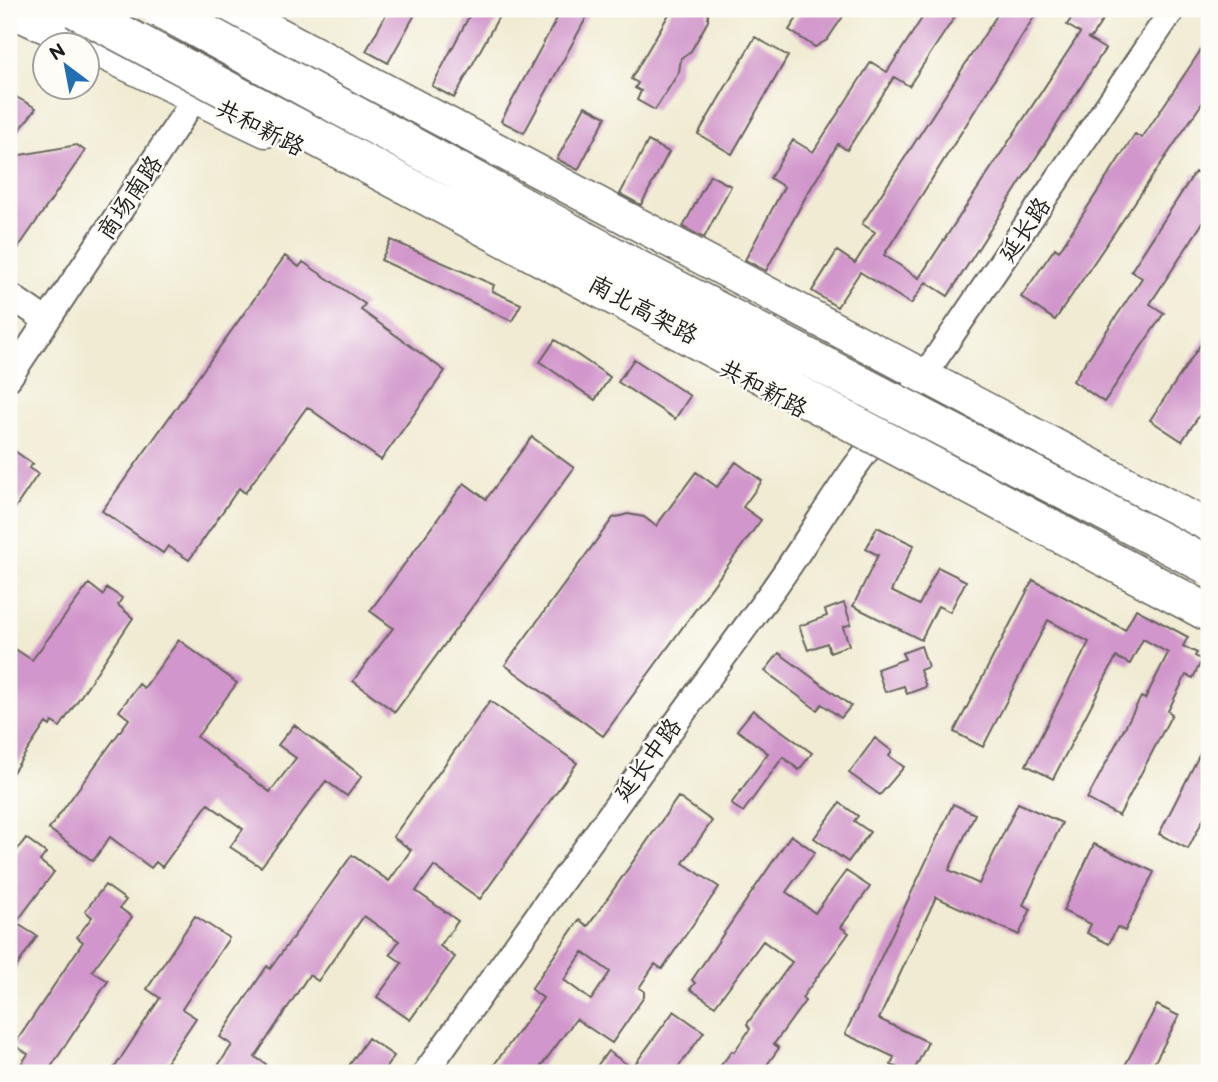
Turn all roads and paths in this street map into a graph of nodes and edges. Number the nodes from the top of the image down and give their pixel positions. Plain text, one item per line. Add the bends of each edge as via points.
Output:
1 (75, 9) edge
2 (161, 9) edge
3 (9, 10) edge
4 (236, 11) edge
5 (1168, 11) edge
6 (57, 32) edge
7 (102, 53) edge
8 (197, 95) junction
9 (9, 295) edge
10 (47, 321) junction
11 (9, 377) edge
12 (923, 377) junction
13 (869, 445) junction
14 (1209, 527) edge
15 (1209, 566) edge
16 (1209, 613) edge
17 (1209, 628) edge
18 (425, 1073) edge

1 - 16 highway, 南北高架路, bridge
2 - 15 highway, 南北高架路, bridge via 634,267
3 - 6 main road, 共和新路
4 - 8 street, 商场南路
4 - 12 main road
5 - 12 street, 延长路
7 - 8 main road, 共和新路
8 - 10 street, 商场南路
8 - 13 main road, 共和新路
9 - 10 street
10 - 11 street, 商场南路
12 - 13 street, 延长路
12 - 14 main road
13 - 17 main road, 共和新路
13 - 18 street, 延长中路 via 800,553

